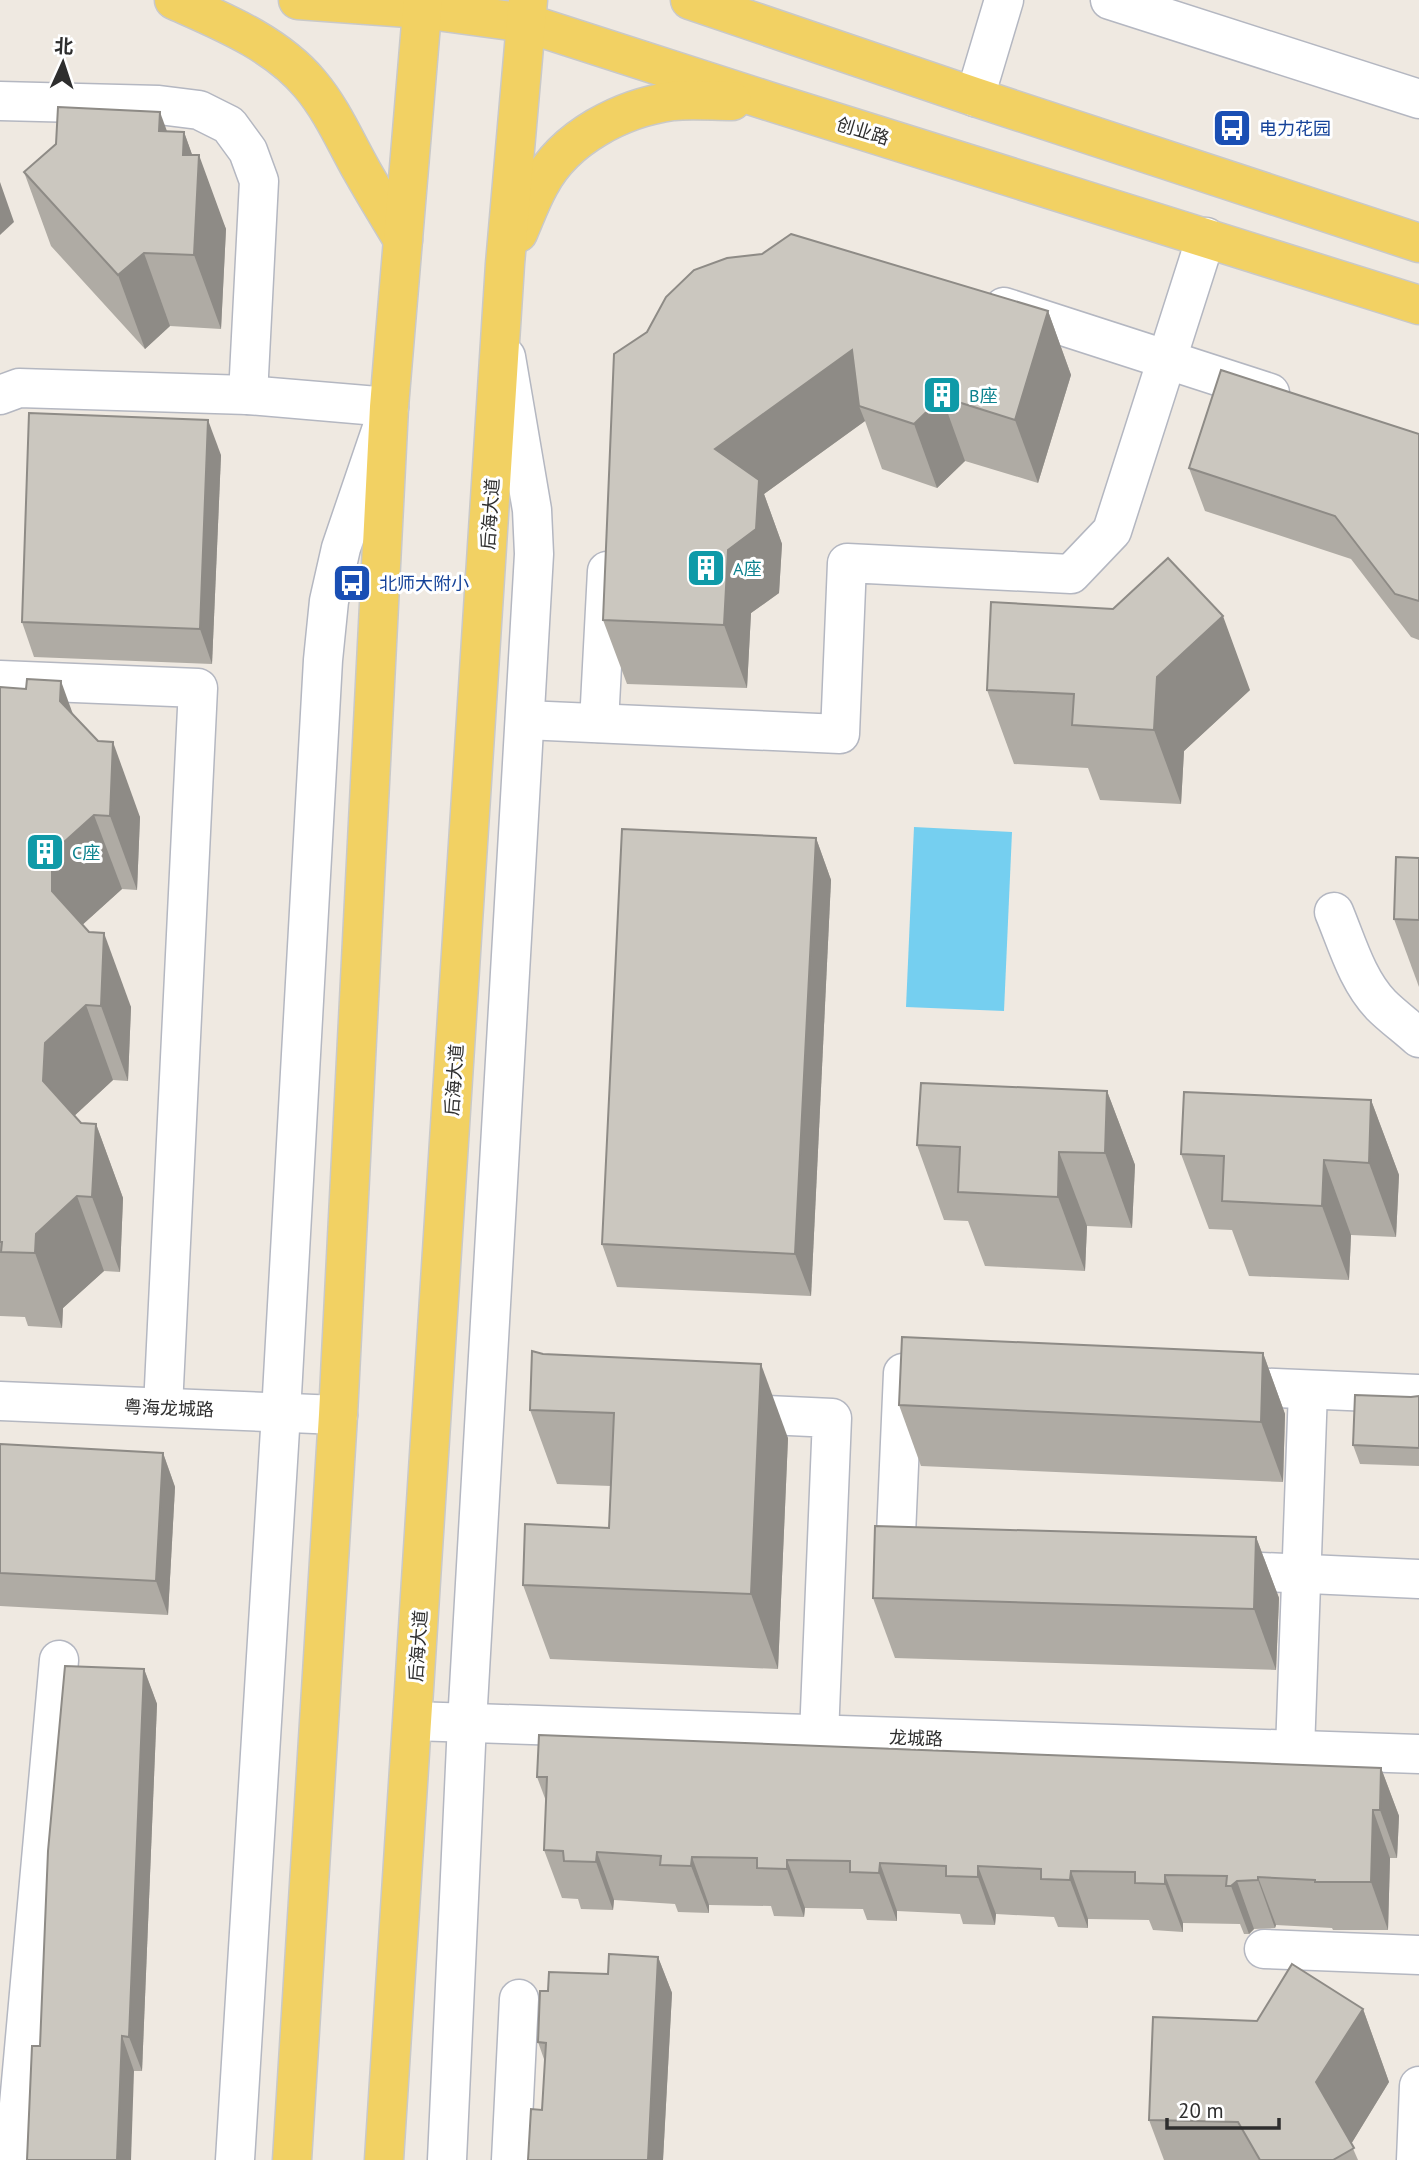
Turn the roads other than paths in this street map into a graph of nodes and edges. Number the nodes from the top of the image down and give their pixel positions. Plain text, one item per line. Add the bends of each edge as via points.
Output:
1 (174, 0) edge
2 (298, 0) edge
3 (690, 0) edge
4 (734, 0) edge
5 (1004, 0) edge
6 (1110, 0) edge
7 (422, 5) edge
8 (527, 11) edge
9 (783, 32) junction
10 (975, 97) junction
11 (1419, 99) edge
12 (0, 101) edge
13 (768, 101) junction
14 (1206, 237) junction
15 (403, 240) junction
16 (1419, 243) edge
17 (505, 264) junction
18 (968, 296) edge
19 (1419, 305) edge
20 (501, 331) junction
21 (1167, 360) junction
22 (0, 395) edge
23 (248, 396) junction
24 (1301, 402) edge
25 (389, 407) junction
26 (608, 542) edge
27 (0, 680) edge
28 (525, 720) junction
29 (599, 723) junction
30 (1334, 912) dead end
31 (1419, 1038) edge
32 (944, 1375) edge
33 (1196, 1385) edge
34 (1308, 1390) junction
35 (1419, 1394) edge
36 (0, 1401) edge
37 (163, 1407) junction
38 (694, 1412) edge
39 (281, 1413) junction
40 (338, 1415) junction
41 (950, 1560) edge
42 (1180, 1569) edge
43 (1301, 1573) junction
44 (1419, 1579) edge
45 (58, 1660) dead end
46 (414, 1721) junction
47 (467, 1723) junction
48 (819, 1735) junction
49 (1295, 1750) junction
50 (1419, 1754) edge
51 (1264, 1950) dead end
52 (1419, 1955) edge
53 (519, 1999) dead end
54 (1419, 2086) edge
55 (14, 2160) edge
56 (235, 2160) edge
57 (292, 2160) edge
58 (384, 2160) edge
59 (447, 2160) edge
60 (511, 2160) edge
61 (1416, 2160) edge

1 - 15 main road via 275,53 309,83
2 - 7 main road, 创业路
3 - 9 main road
4 - 9 main road
5 - 10 street
6 - 11 street
7 - 8 main road, 创业路
7 - 15 main road
8 - 13 main road, 创业路
8 - 17 main road, 后海大道
9 - 10 main road
10 - 16 main road
12 - 23 street via 159,105 199,110 229,125 248,151 259,181
13 - 14 main road, 创业路
13 - 17 main road via 673,101 624,113 589,130 541,182
14 - 19 main road, 创业路
14 - 21 street
15 - 25 main road
17 - 20 main road, 后海大道
18 - 21 street
20 - 28 street via 532,510
20 - 46 main road, 后海大道
21 - 24 street
21 - 29 street via 1112,531 1071,574 847,563 840,734
22 - 23 street via 19,388
23 - 25 street
25 - 39 street via 341,548 329,601
25 - 40 main road
26 - 29 street
27 - 37 street via 198,688
28 - 29 street
28 - 47 street
30 - 31 street via 1367,987
32 - 41 street via 903,1374 895,1558
33 - 34 street
34 - 35 street
34 - 43 street
36 - 37 street, 粤海龙城路
37 - 39 street, 粤海龙城路
38 - 48 street via 832,1418
39 - 40 street, 粤海龙城路
39 - 56 street
40 - 57 main road
42 - 43 street
43 - 44 street
43 - 49 street
45 - 55 street
46 - 47 street, 龙城路
46 - 58 main road, 后海大道
47 - 48 street, 龙城路
47 - 59 street
48 - 49 street, 龙城路
49 - 50 street, 龙城路
51 - 52 street
53 - 60 street
54 - 61 street

